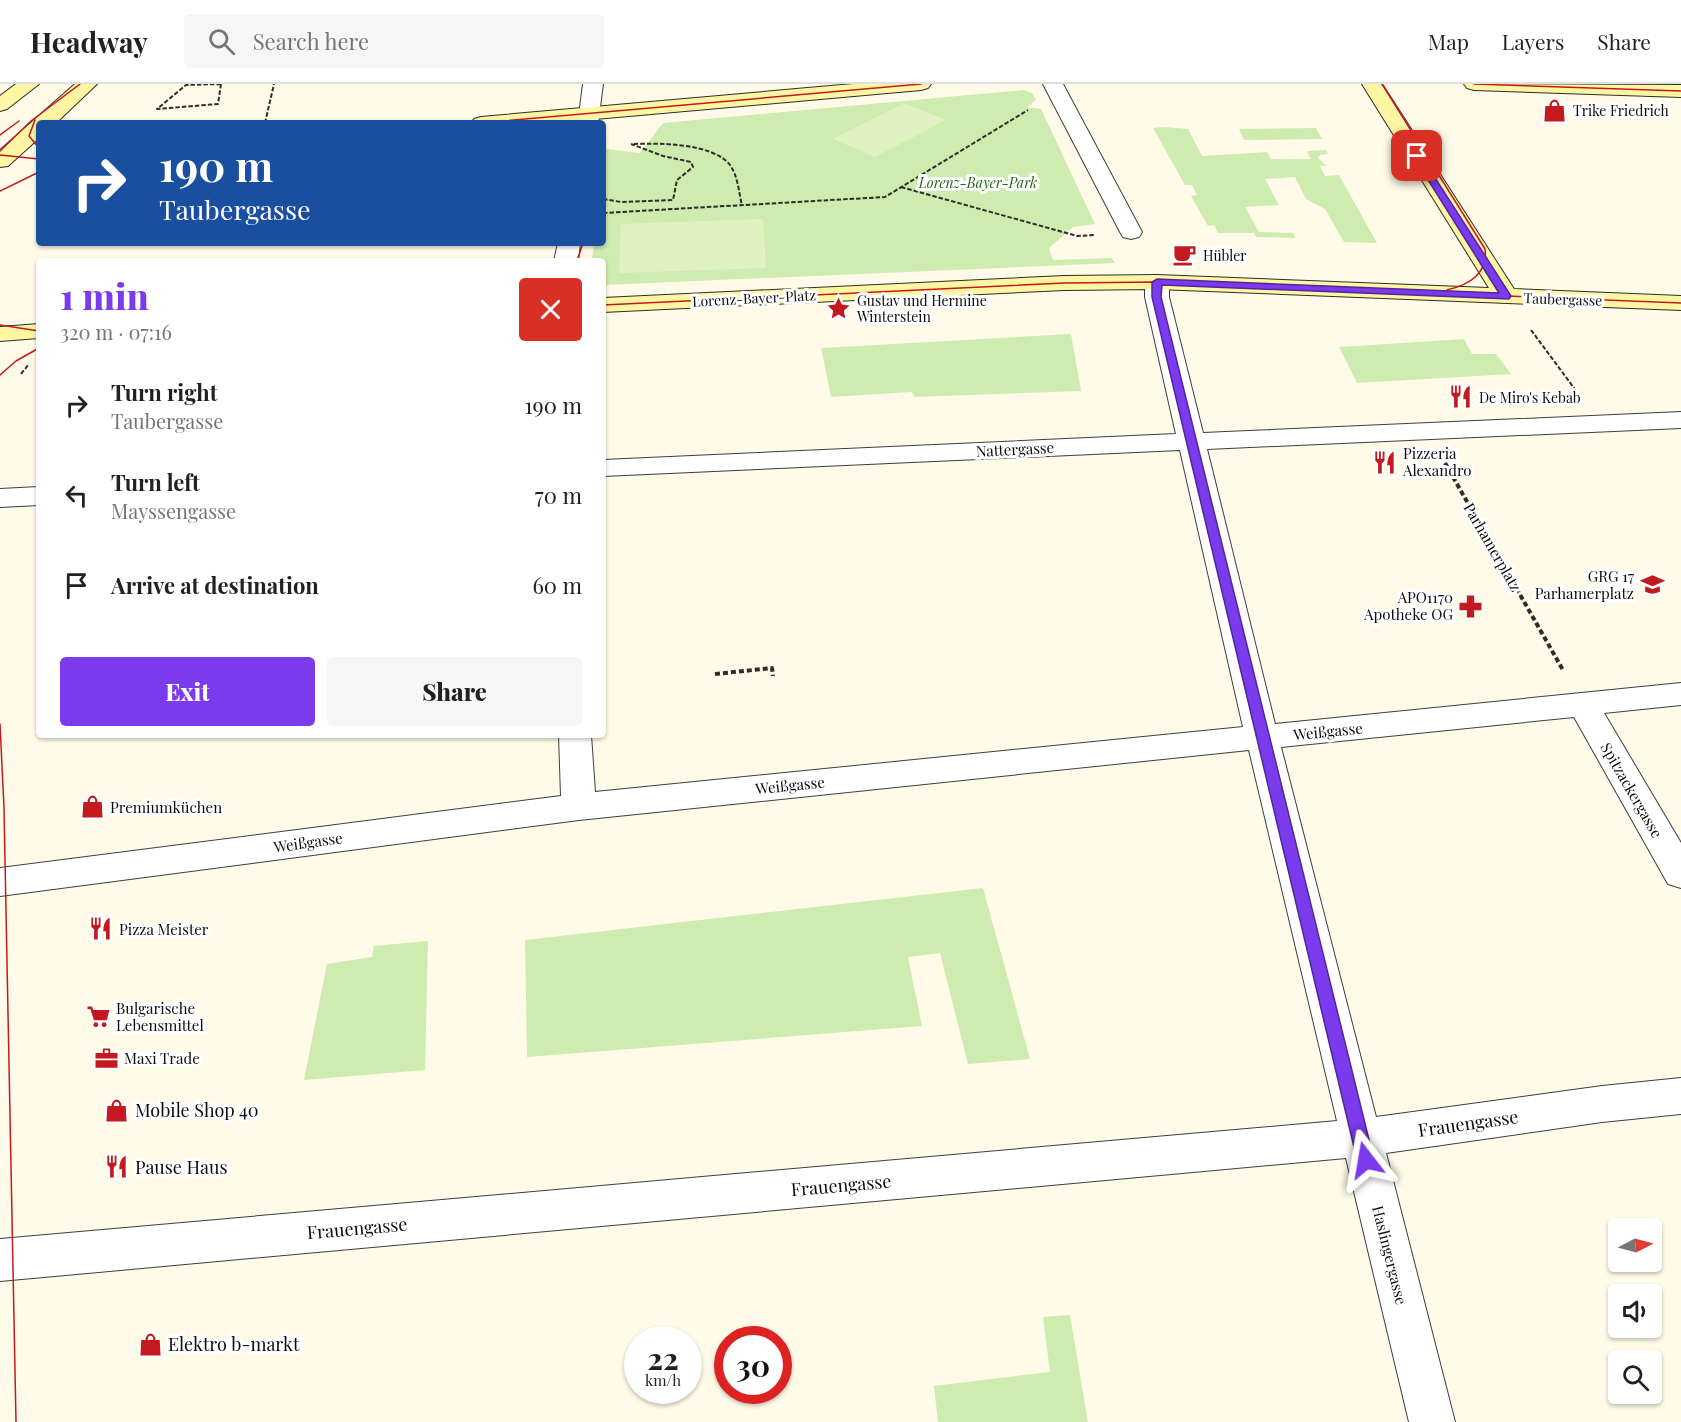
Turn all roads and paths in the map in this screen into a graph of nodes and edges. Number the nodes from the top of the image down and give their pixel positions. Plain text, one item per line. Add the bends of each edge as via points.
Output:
1 (29, 84) edge
2 (87, 84) edge
3 (221, 84) edge
4 (274, 84) edge
5 (593, 84) edge
6 (921, 84) edge
7 (1372, 84) edge
8 (1474, 84) edge
9 (1054, 86) edge
10 (1681, 91) edge
11 (0, 105) edge
12 (589, 118) edge
13 (47, 120) edge
14 (266, 120) edge
15 (546, 120) edge
16 (36, 130) edge
17 (623, 143) dead end
18 (632, 144) junction
19 (2, 155) edge
20 (36, 158) dead end
21 (901, 187) junction
22 (606, 200) edge
23 (742, 206) junction
24 (606, 213) edge
25 (1131, 232) joint
26 (1157, 282) junction
27 (1506, 296) junction
28 (1681, 303) edge
29 (606, 305) edge
30 (36, 332) edge
31 (0, 334) edge
32 (31, 361) dead end
33 (21, 374) dead end
34 (1681, 420) edge
35 (1601, 423) junction
36 (1427, 431) junction
37 (1192, 441) junction
38 (606, 468) edge
39 (36, 496) edge
40 (0, 498) edge
41 (714, 674) dead end
42 (773, 676) dead end
43 (1681, 694) edge
44 (1582, 705) junction
45 (575, 738) edge
46 (1262, 738) junction
47 (579, 807) junction
48 (1681, 874) edge
49 (0, 882) edge
50 (1681, 1096) edge
51 (1360, 1138) junction
52 (0, 1260) edge
53 (1432, 1422) edge

1 - 11 street
2 - 13 street
3 - 3 path via 186,84 158,109 218,104
4 - 14 path
5 - 12 street
6 - 12 street
7 - 27 street
8 - 10 street
9 - 21 path via 1034,89 1041,103
9 - 25 street
12 - 15 street
16 - 19 street
17 - 18 path
18 - 22 path via 691,162 693,167 674,182 672,200
18 - 23 path via 660,143 720,154 730,165
19 - 20 street
21 - 23 path via 885,197
21 - 25 path via 1077,236
23 - 24 path
26 - 27 street, Taubergasse
26 - 29 street, Lorenz-Bayer-Platz
26 - 37 street, Haslingergasse via 1156,297
27 - 28 street, Taubergasse
27 - 35 path
30 - 31 street
32 - 33 path
34 - 35 street
35 - 36 street
36 - 37 street, Nattergasse
36 - 44 path, Parhamerplatz
37 - 38 street, Nattergasse
37 - 46 street, Haslingergasse
39 - 40 street
41 - 42 path via 772,668
43 - 44 street
44 - 46 street, Weißgasse
44 - 48 street, Spitzackergasse
45 - 47 street
46 - 47 street, Weißgasse
46 - 51 street, Haslingergasse
47 - 49 street, Weißgasse
50 - 51 street, Frauengasse
51 - 52 street, Frauengasse
51 - 53 street, Haslingergasse

